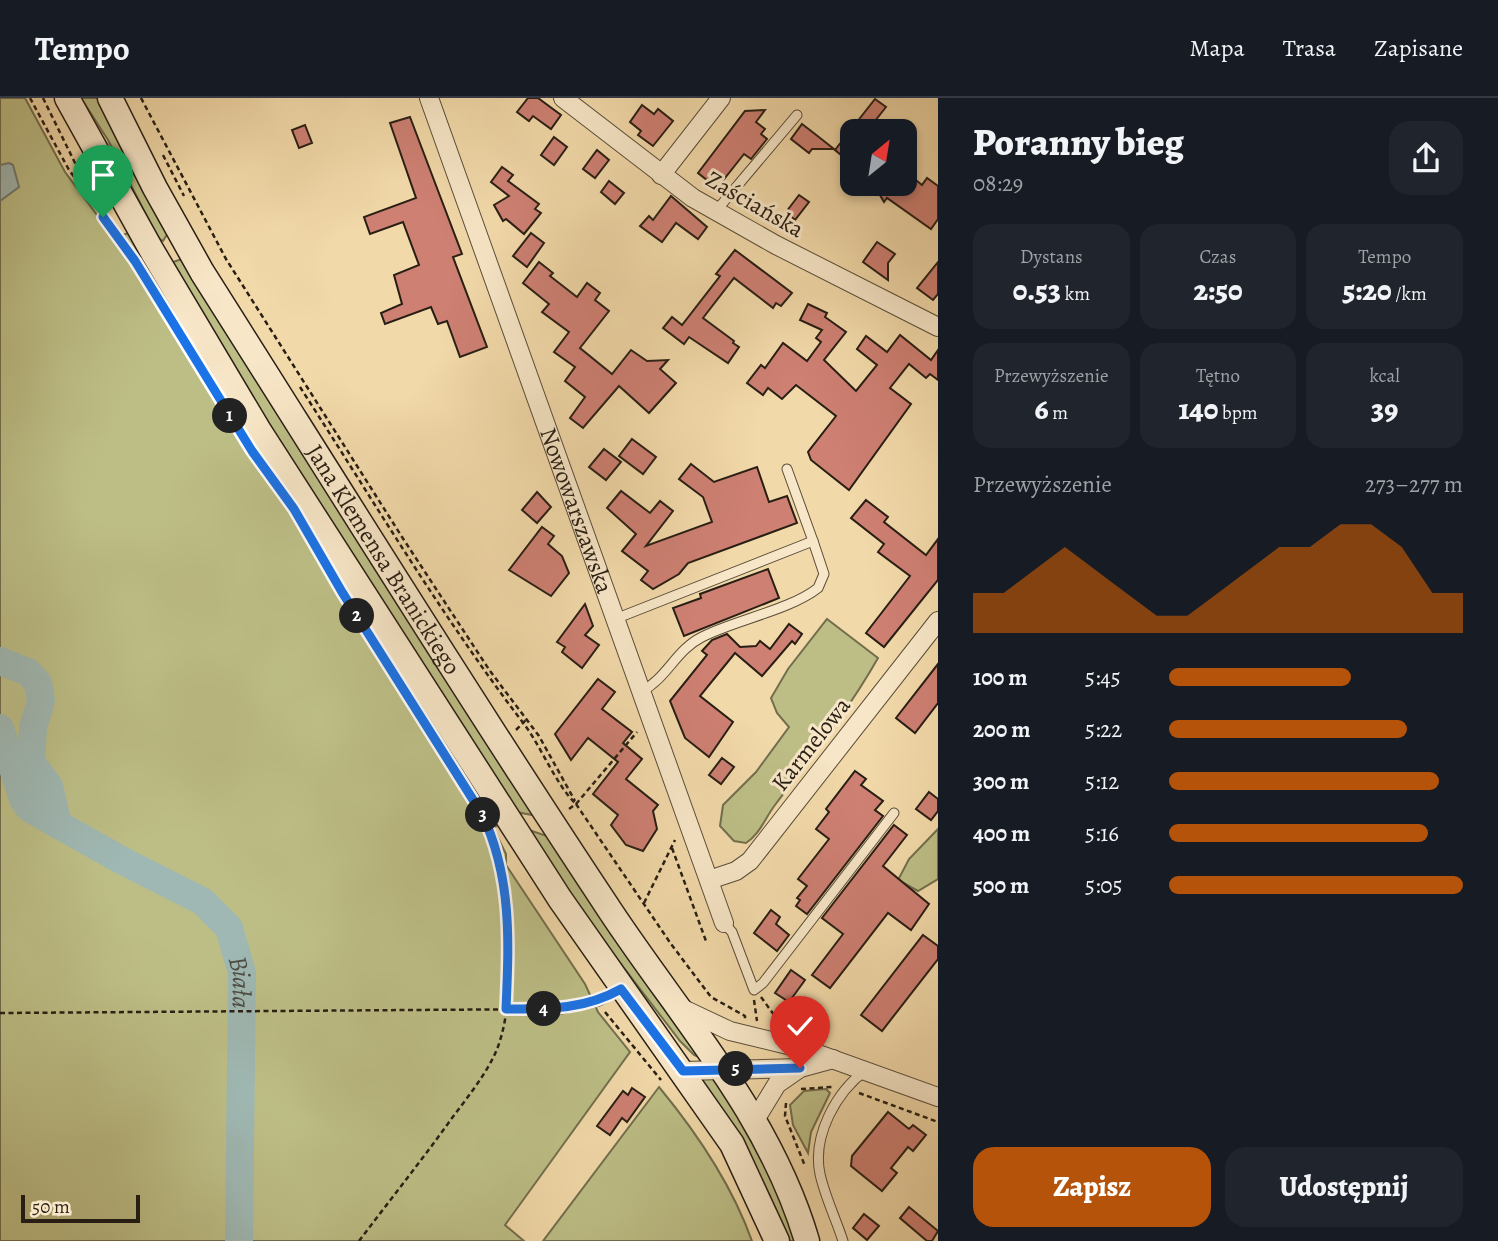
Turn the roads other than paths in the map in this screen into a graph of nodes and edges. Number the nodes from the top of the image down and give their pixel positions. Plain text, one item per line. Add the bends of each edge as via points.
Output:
1 (67, 98) edge
2 (110, 98) edge
3 (429, 98) edge
4 (563, 98) edge
5 (721, 98) edge
6 (797, 115) dead end
7 (661, 175) junction
8 (716, 211) junction
9 (180, 234) junction
10 (152, 251) junction
11 (938, 327) edge
12 (787, 469) dead end
13 (813, 541) junction
14 (615, 619) junction
15 (938, 621) edge
16 (642, 691) junction
17 (894, 813) dead end
18 (709, 880) junction
19 (724, 923) joint
20 (610, 995) junction
21 (679, 1007) junction
22 (561, 1009) road end
23 (833, 1059) junction
24 (800, 1068) junction
25 (867, 1069) junction
26 (725, 1070) junction
27 (673, 1077) junction
28 (938, 1097) edge
29 (755, 1119) junction
30 (777, 1241) edge
31 (807, 1241) edge
32 (844, 1241) edge

1 - 10 main road, Jana Klemensa Branickiego
2 - 9 main road, Jana Klemensa Branickiego
3 - 14 street, Nowowarszawska
4 - 7 street, Zaściańska
5 - 7 street
6 - 8 lane
7 - 8 street, Zaściańska
8 - 11 street, Zaściańska
9 - 10 main road via 180,245 173,254 162,256
9 - 21 main road, Jana Klemensa Branickiego via 552,821
10 - 20 main road, Jana Klemensa Branickiego
12 - 13 lane
13 - 14 lane
13 - 16 lane via 824,574 818,588 702,637 684,648 656,684
14 - 16 street, Nowowarszawska
15 - 18 street, Karmelowa via 750,861
16 - 18 street, Nowowarszawska
17 - 19 lane via 754,990 732,932
18 - 19 street, Nowowarszawska
20 - 22 lane
20 - 27 main road
21 - 23 street via 730,1031
21 - 26 main road
23 - 24 street
23 - 25 street
24 - 26 street
24 - 29 street via 777,1084
25 - 28 street
25 - 32 lane via 841,1096 818,1152 820,1174
26 - 27 street
26 - 29 main road
27 - 30 main road via 732,1144
29 - 31 main road via 785,1180

